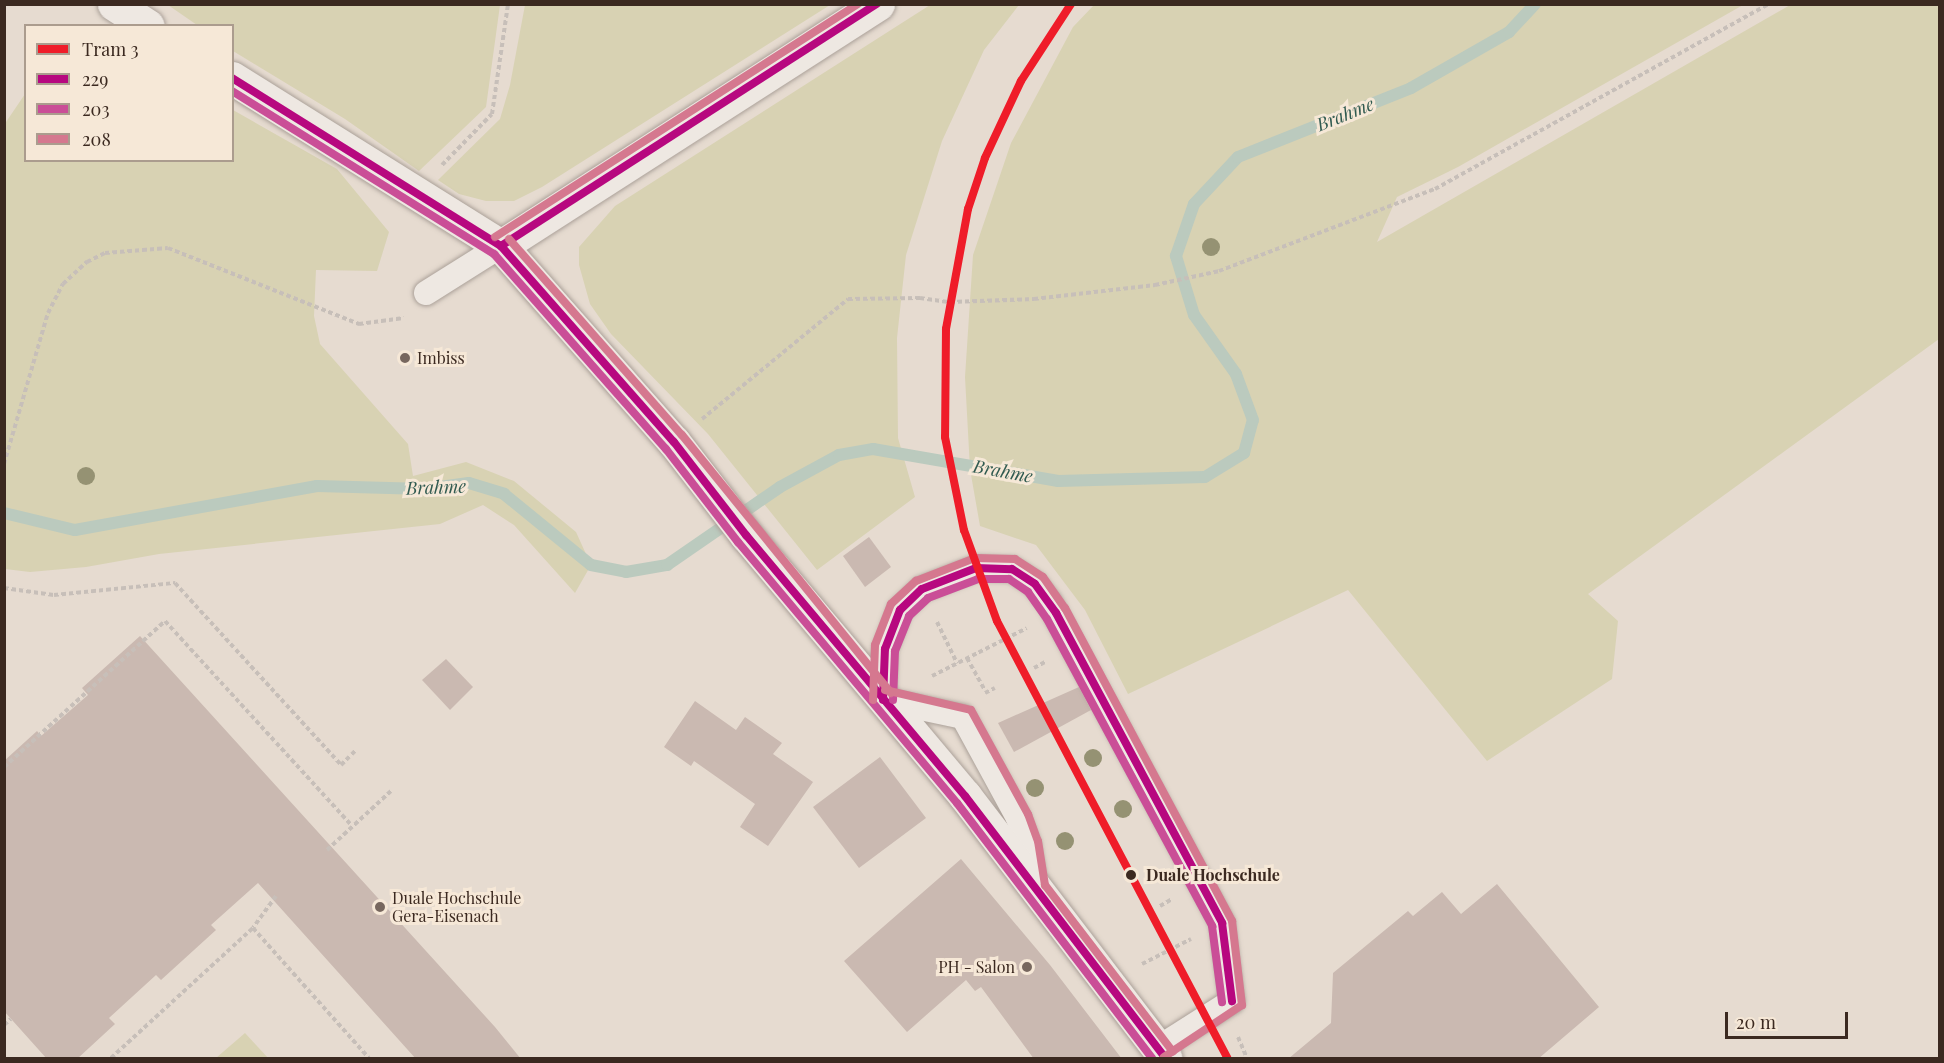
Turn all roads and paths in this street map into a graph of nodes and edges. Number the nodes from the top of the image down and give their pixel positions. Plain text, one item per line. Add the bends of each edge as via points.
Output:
1 (114, 4) edge
2 (508, 4) edge
3 (878, 4) edge
4 (1769, 4) edge
5 (145, 24) edge
6 (234, 79) edge
7 (413, 193) junction
8 (501, 246) junction
9 (426, 293) joint
10 (674, 442) junction
11 (4, 464) edge
12 (4, 588) edge
13 (922, 589) junction
14 (1056, 614) junction
15 (967, 658) junction
16 (957, 663) junction
17 (986, 693) dead end
18 (883, 700) junction
19 (355, 751) dead end
20 (4, 767) edge
21 (391, 791) dead end
22 (352, 826) junction
23 (327, 850) dead end
24 (1035, 890) junction
25 (276, 896) dead end
26 (1222, 923) junction
27 (253, 928) junction
28 (1106, 982) junction
29 (11, 1019) dead end
30 (4, 1025) edge
31 (1161, 1053) edge
32 (111, 1059) edge
33 (369, 1059) edge

1 - 5 street
2 - 7 path via 492,114
3 - 8 street
4 - 10 path via 1435,189 1219,271 1155,285 1034,299 848,299
6 - 7 street
7 - 8 street
8 - 9 lane
8 - 10 street
9 - 11 path via 417,315 359,324 168,248 105,254 87,262 63,284 48,313
10 - 18 street
12 - 19 path via 54,595 175,583 341,765
13 - 14 lane via 976,568 1012,569 1035,584
13 - 16 path
13 - 18 lane via 900,610 885,649
14 - 15 path
14 - 26 lane
15 - 16 path
15 - 17 path
16 - 18 path
18 - 24 street via 965,796
18 - 24 lane via 963,717 1018,818 1028,844
20 - 22 path via 165,621
21 - 22 path
22 - 23 path
24 - 28 street
25 - 27 path
26 - 28 path
26 - 31 lane via 1232,1001
27 - 32 path
27 - 33 path
28 - 31 street
29 - 30 path

